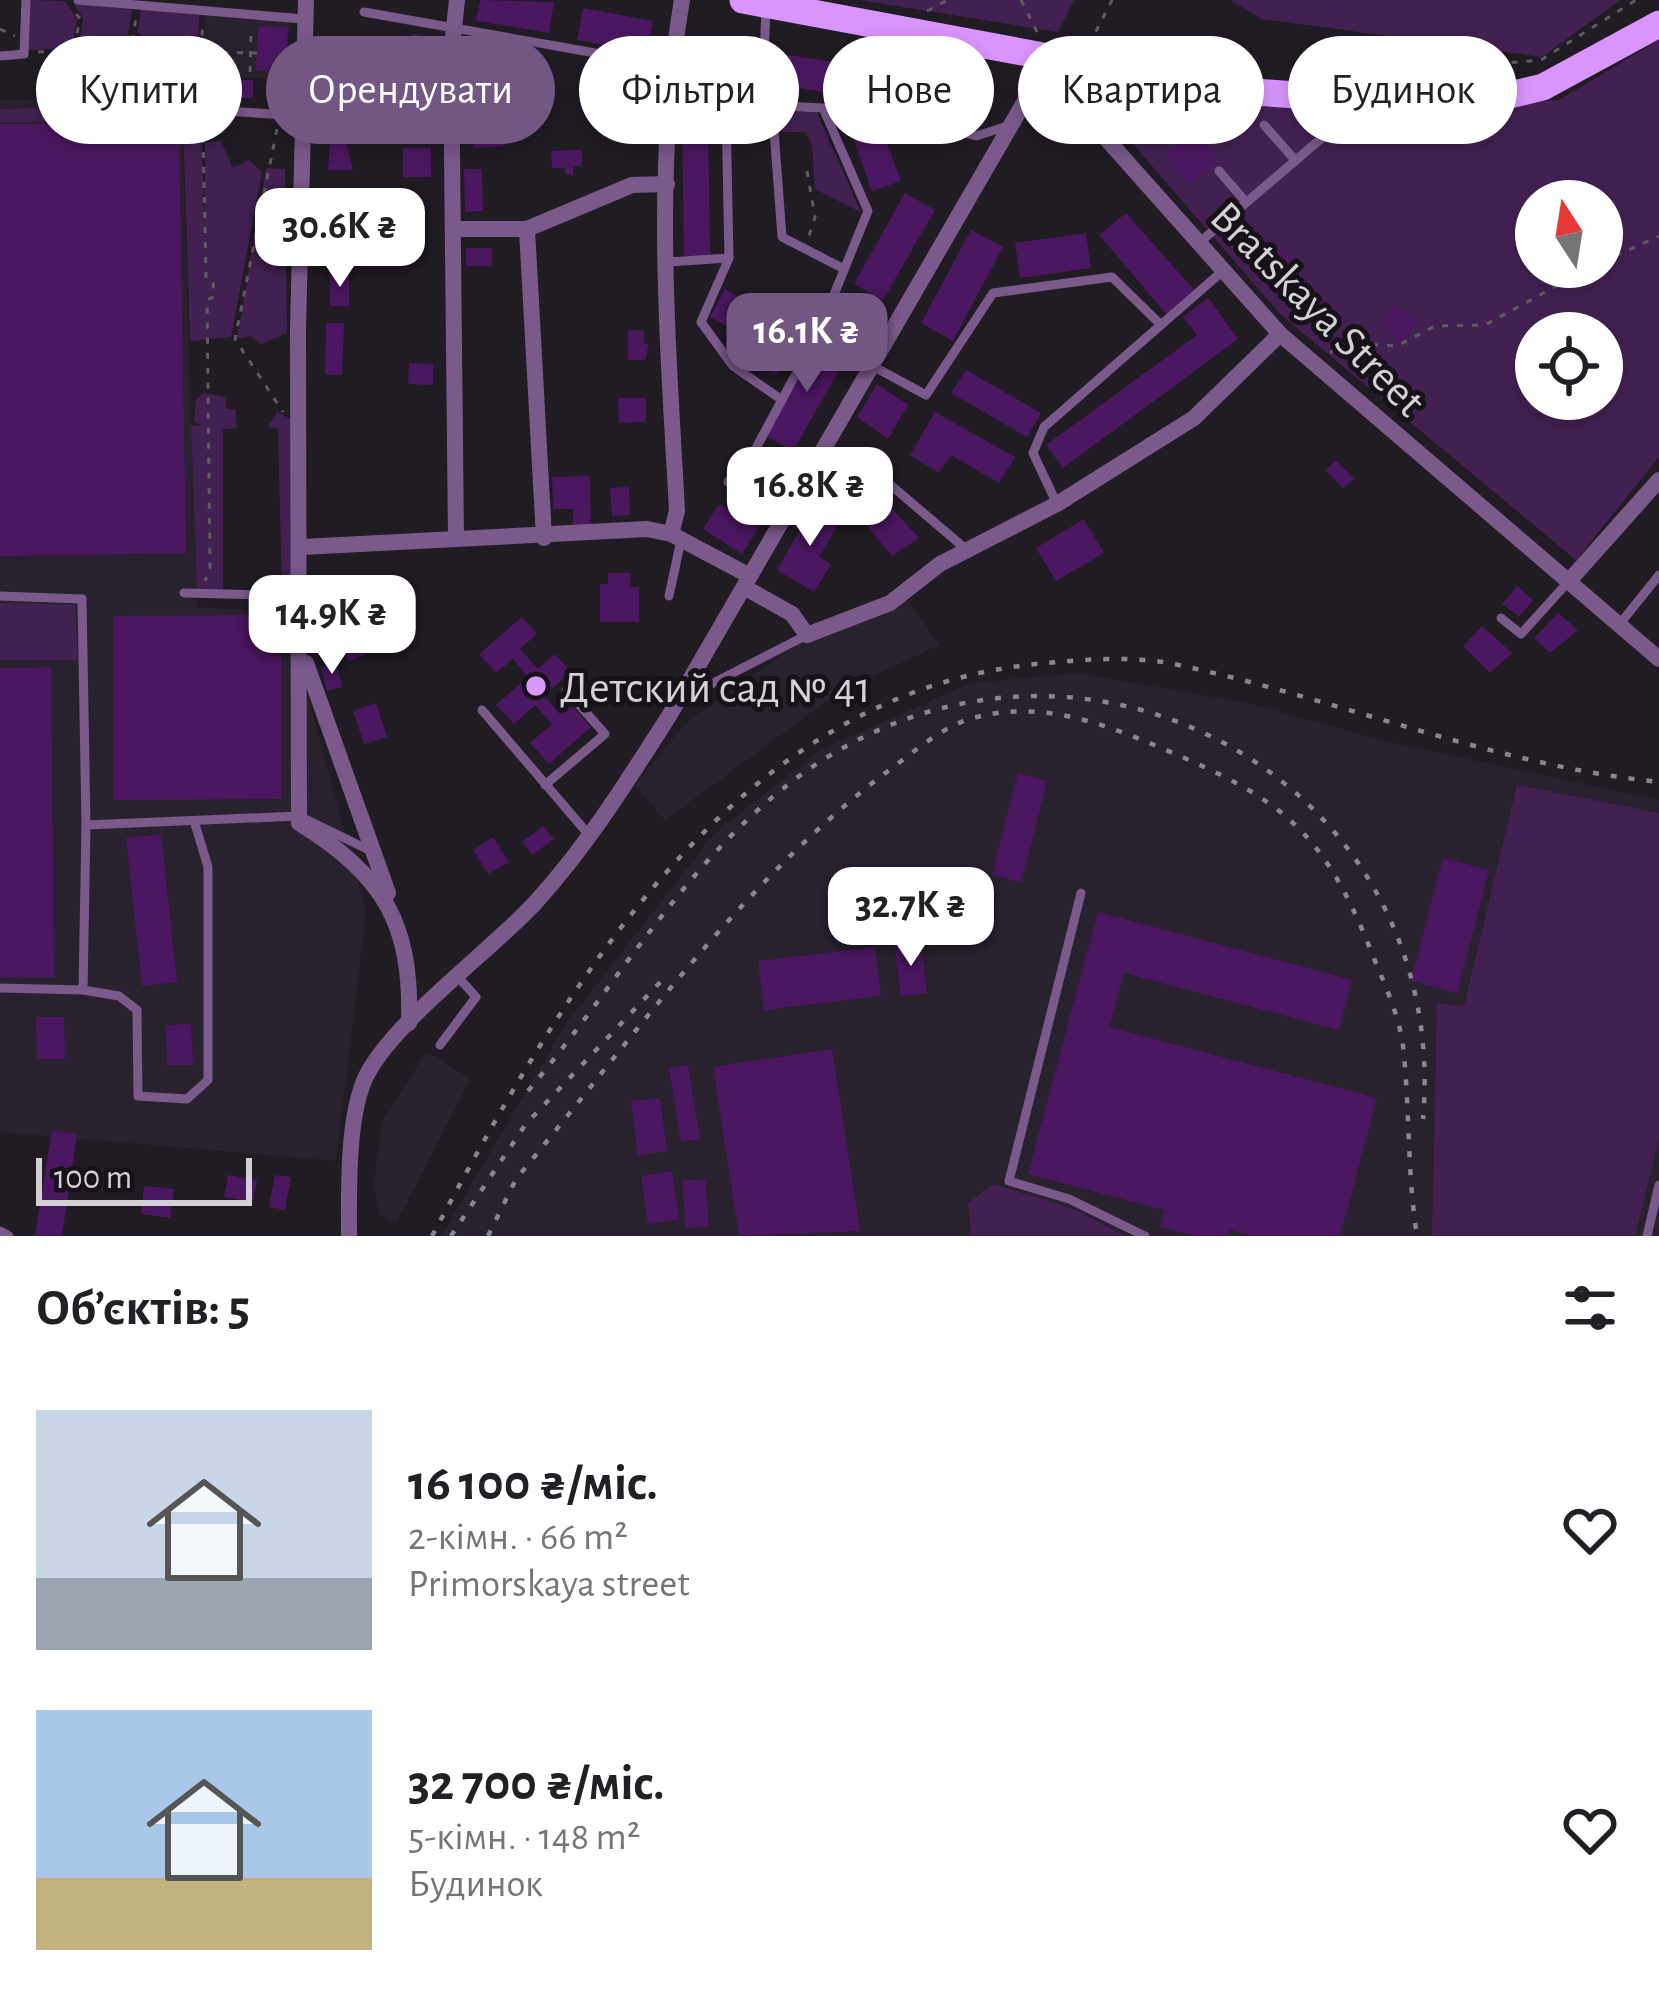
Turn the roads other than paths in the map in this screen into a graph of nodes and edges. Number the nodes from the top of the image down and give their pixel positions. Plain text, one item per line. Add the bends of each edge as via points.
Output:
1 (26, 0) edge
2 (78, 0) edge
3 (457, 0) edge
4 (682, 0) edge
5 (757, 2) edge
6 (304, 9) edge
7 (364, 12) dead end
8 (1659, 24) edge
9 (454, 26) junction
10 (759, 36) edge
11 (1018, 42) edge
12 (579, 49) edge
13 (0, 56) edge
14 (1517, 93) edge
15 (799, 106) edge
16 (1018, 110) edge
17 (1013, 124) junction
18 (1264, 125) dead end
19 (994, 130) edge
20 (301, 144) edge
21 (727, 144) edge
22 (774, 144) edge
23 (1112, 144) edge
24 (1314, 144) edge
25 (1295, 160) junction
26 (1219, 171) dead end
27 (668, 184) junction
28 (1246, 202) junction
29 (455, 229) junction
30 (527, 229) junction
31 (1200, 242) junction
32 (729, 258) junction
33 (668, 262) junction
34 (844, 269) junction
35 (1225, 269) junction
36 (1161, 325) junction
37 (820, 329) junction
38 (1280, 334) junction
39 (872, 360) junction
40 (782, 400) junction
41 (754, 450) junction
42 (804, 477) junction
43 (1659, 480) edge
44 (728, 482) dead end
45 (886, 482) dead end
46 (1058, 504) junction
47 (676, 537) junction
48 (544, 538) junction
49 (456, 539) junction
50 (302, 547) junction
51 (967, 550) junction
52 (1659, 575) edge
53 (1569, 581) junction
54 (747, 582) junction
55 (184, 593) dead end
56 (0, 596) edge
57 (302, 596) junction
58 (669, 596) dead end
59 (1501, 618) dead end
60 (1619, 625) junction
61 (807, 635) junction
62 (301, 652) junction
63 (1659, 659) edge
64 (566, 690) dead end
65 (678, 700) junction
66 (482, 710) dead end
67 (545, 785) junction
68 (299, 816) junction
69 (195, 824) junction
70 (86, 825) junction
71 (589, 836) junction
72 (374, 852) junction
73 (1082, 893) dead end
74 (392, 906) junction
75 (458, 976) junction
76 (0, 988) edge
77 (83, 990) junction
78 (409, 1023) junction
79 (440, 1046) dead end
80 (1659, 1185) edge
81 (0, 1231) edge
82 (9, 1236) edge
83 (349, 1236) edge
84 (1145, 1236) edge
85 (1647, 1236) edge

1 - 13 lane via 24,52
2 - 6 lane
3 - 9 street
4 - 27 street via 667,97
5 - 10 lane
5 - 11 main road
7 - 9 lane
8 - 14 main road
9 - 12 lane
9 - 29 street
15 - 34 lane via 823,107 868,211
16 - 17 street
17 - 19 lane
17 - 39 street
18 - 25 lane
20 - 50 street
21 - 32 lane
22 - 34 lane via 782,237
23 - 31 street, Bratskaya Street
24 - 25 lane
25 - 28 lane
26 - 28 lane
27 - 30 street via 632,185
27 - 33 street
28 - 31 lane
29 - 30 street
29 - 49 street
30 - 48 street
31 - 35 street, Bratskaya Street
32 - 33 lane
32 - 40 lane via 700,322 733,366
33 - 47 street
34 - 37 lane
35 - 36 lane
35 - 38 street, Bratskaya Street
36 - 39 lane via 1112,277 993,293 926,395
36 - 46 lane via 1044,427 1034,453
37 - 39 lane
37 - 40 lane
38 - 46 street via 1194,418
38 - 53 street, Bratskaya Street
39 - 42 street
40 - 41 lane
41 - 42 lane
41 - 44 lane
42 - 54 street
43 - 53 street
45 - 51 lane
46 - 51 street
47 - 48 street via 647,530
47 - 54 street
47 - 58 lane
48 - 49 street
49 - 50 street
50 - 57 street
51 - 61 street via 890,604
52 - 60 lane
53 - 59 lane via 1521,634
53 - 60 street, Bratskaya Street
54 - 61 street
54 - 65 street
55 - 57 lane
56 - 70 lane via 82,599
57 - 62 street
60 - 63 street, Bratskaya Street
61 - 65 lane
62 - 68 street
62 - 72 street
64 - 67 lane via 605,734
65 - 71 street
66 - 67 lane
67 - 71 lane
68 - 69 lane
68 - 72 lane
68 - 74 street
69 - 70 lane
69 - 77 lane via 208,867 208,1080 187,1099 138,1096 137,1010 119,996
70 - 77 lane
71 - 75 street via 535,903
72 - 74 street
73 - 84 lane via 1009,1181
74 - 78 street via 411,970
75 - 78 street
75 - 79 lane via 476,997
76 - 77 lane
78 - 83 street via 364,1080
80 - 85 lane
81 - 82 lane

